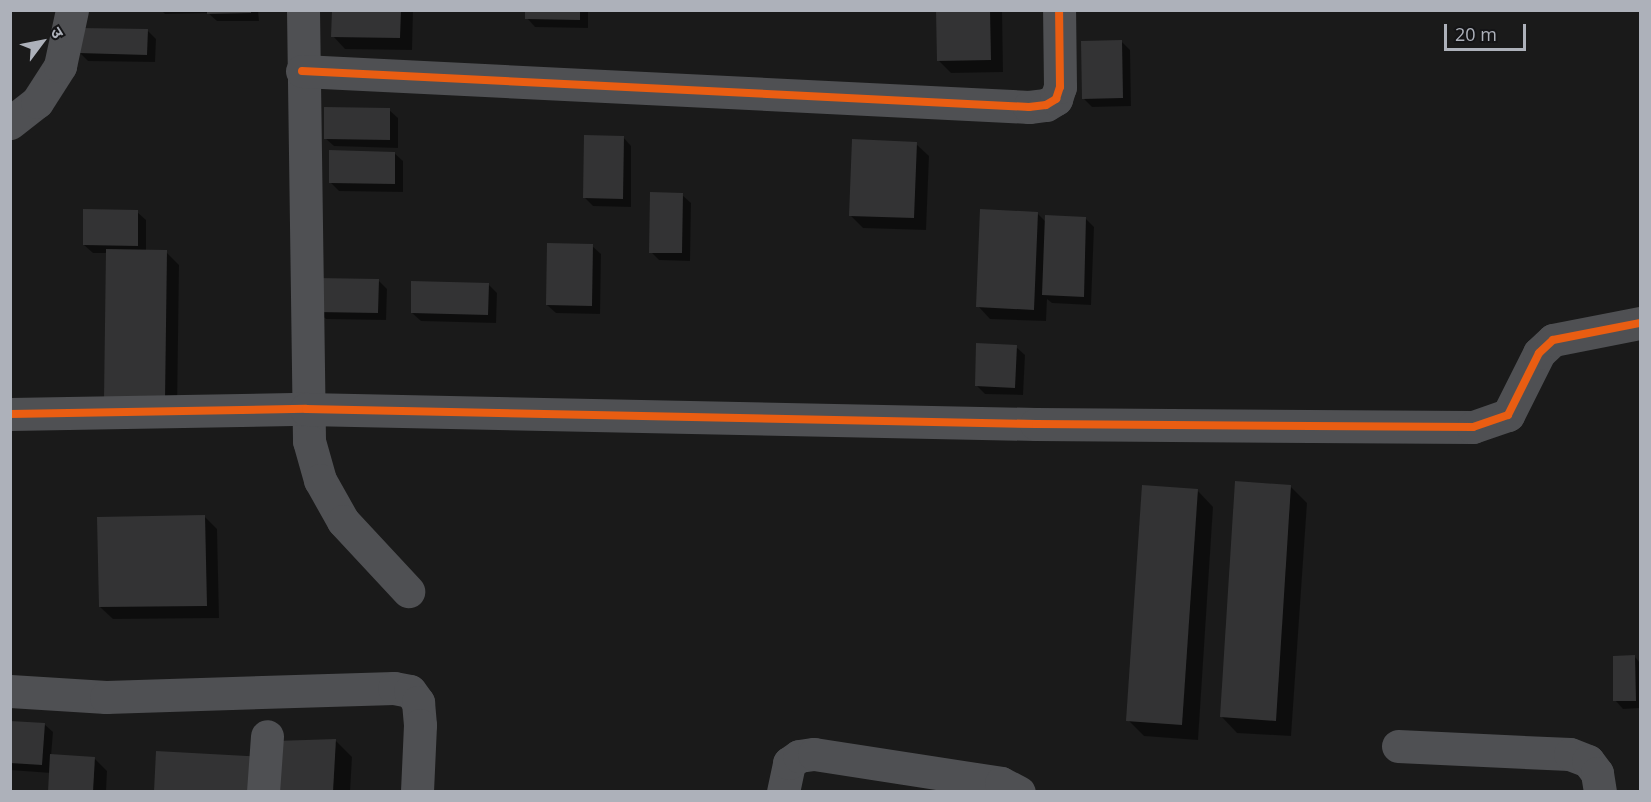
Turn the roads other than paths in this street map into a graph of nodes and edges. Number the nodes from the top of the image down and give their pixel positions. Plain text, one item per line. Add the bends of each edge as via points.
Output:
1 (72, 10) edge
2 (303, 10) edge
3 (1059, 10) edge
4 (302, 71) junction
5 (10, 123) edge
6 (1641, 323) edge
7 (306, 409) junction
8 (10, 414) edge
9 (408, 591) dead end
10 (10, 692) edge
11 (267, 736) dead end
12 (1398, 746) dead end
13 (263, 792) edge
14 (417, 792) edge
15 (783, 792) edge
16 (1019, 792) edge
17 (1600, 792) edge

1 - 5 street via 60,66 38,102
2 - 4 street
3 - 4 street via 1060,87 1056,99 1029,107
4 - 7 street
6 - 7 street via 1552,339 1539,353 1508,415 1473,427 1036,424
7 - 8 street
7 - 9 street via 309,441 320,480 343,521
10 - 14 street via 106,697 394,688 410,691 418,702 420,725
11 - 13 street
12 - 17 street via 1570,754 1588,761 1597,773
15 - 16 street via 789,763 799,756 814,754 1002,783

